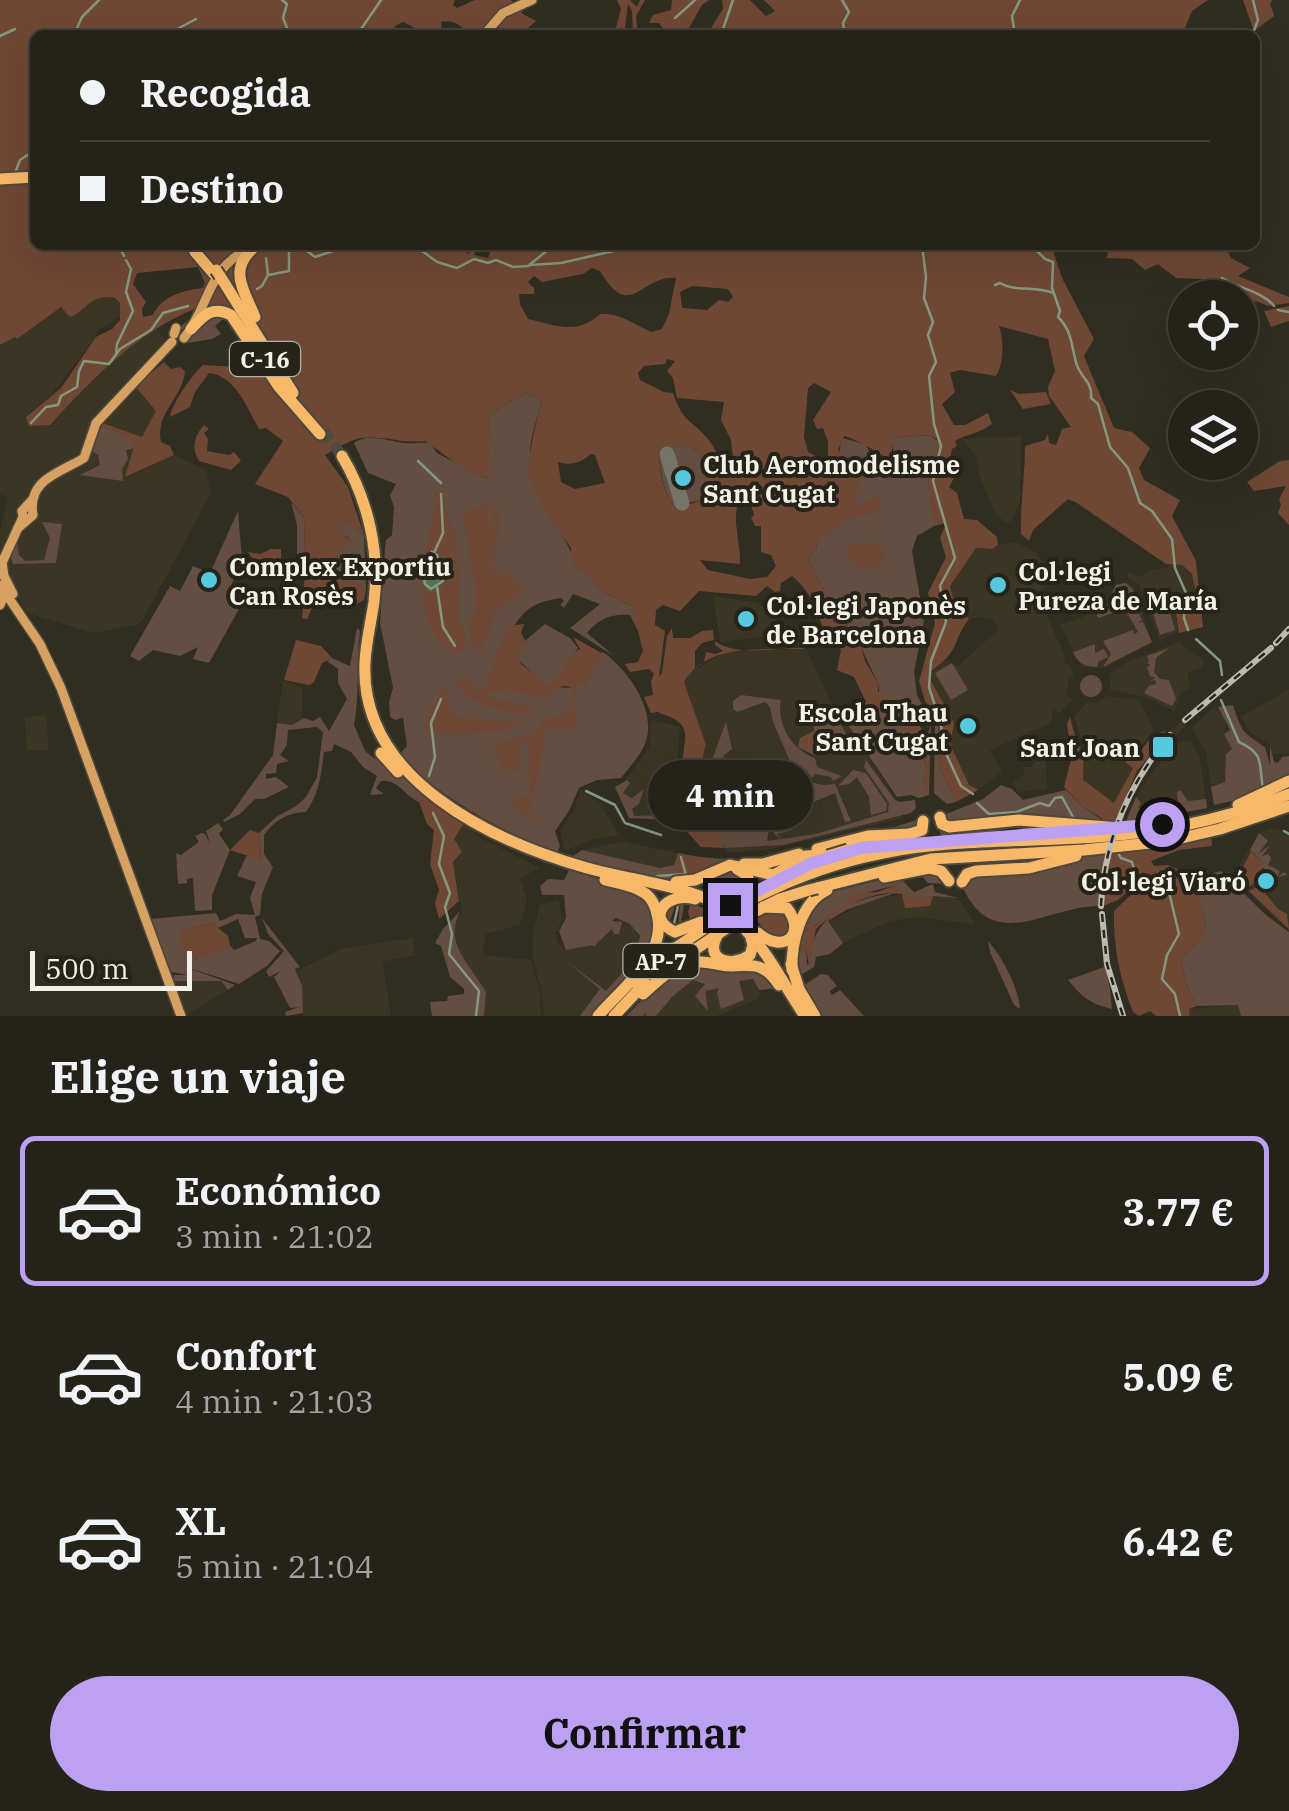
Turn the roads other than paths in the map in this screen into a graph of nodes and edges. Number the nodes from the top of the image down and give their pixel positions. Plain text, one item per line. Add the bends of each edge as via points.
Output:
1 (532, 0) edge
2 (489, 30) edge
3 (30, 179) edge
4 (0, 182) edge
5 (245, 250) edge
6 (251, 250) edge
7 (196, 251) dead end
8 (217, 275) junction
9 (181, 334) junction
10 (284, 380) junction
11 (322, 433) junction
12 (1, 565) edge
13 (375, 574) junction
14 (0, 586) edge
15 (1, 603) edge
16 (24, 619) junction
17 (371, 644) dead end
18 (362, 656) junction
19 (381, 753) dead end
20 (404, 768) junction
21 (421, 789) junction
22 (1289, 797) edge
23 (940, 817) dead end
24 (924, 821) dead end
25 (1149, 826) junction
26 (911, 834) junction
27 (1140, 844) junction
28 (924, 846) junction
29 (1042, 846) junction
30 (845, 850) junction
31 (800, 859) junction
32 (559, 864) junction
33 (718, 868) junction
34 (929, 868) junction
35 (617, 875) junction
36 (772, 882) junction
37 (814, 888) junction
38 (763, 906) junction
39 (732, 916) junction
40 (705, 921) junction
41 (771, 948) junction
42 (788, 986) junction
43 (642, 994) junction
44 (610, 1002) junction
45 (806, 1014) edge
46 (179, 1016) edge
47 (602, 1016) edge
48 (618, 1016) edge

1 - 2 main road via 506,11
3 - 4 highway
5 - 9 main road via 220,271
6 - 10 highway via 242,258 240,278
7 - 8 highway, C-16
8 - 10 highway, C-16
8 - 11 highway, C-16 via 282,387
9 - 11 highway via 211,311 230,315 271,378
9 - 12 main road via 96,423 84,458 46,476
10 - 11 highway, C-16
12 - 16 main road
13 - 17 highway
13 - 18 highway via 367,513 340,459 362,510 370,552
13 - 20 highway via 367,697 380,733
14 - 15 main road
14 - 16 main road
16 - 46 main road via 65,697
18 - 20 highway via 368,709
18 - 21 highway via 363,695 374,731 394,764
19 - 21 highway
20 - 35 highway via 497,833
21 - 32 highway via 484,830
22 - 25 highway
22 - 27 highway via 1220,829
22 - 28 highway, AP-7 via 1144,832
22 - 29 highway, AP-7 via 1184,832
23 - 25 highway via 949,827 1019,820
24 - 26 highway
25 - 30 highway
26 - 30 highway
26 - 33 highway
27 - 34 highway via 1029,868 976,871 956,881
27 - 37 highway via 931,859
28 - 31 highway
28 - 39 highway, AP-7 via 819,870
29 - 37 highway via 890,863
29 - 39 highway, AP-7 via 936,852 860,865 798,884
30 - 36 highway, bridge
31 - 33 highway via 771,875 736,865
31 - 36 highway
32 - 39 highway via 678,891
32 - 44 highway via 642,892 656,910 657,945
33 - 35 highway via 686,882
34 - 37 highway
34 - 42 highway via 816,896 802,918
35 - 39 highway via 677,887
36 - 39 highway
37 - 38 highway
37 - 42 highway via 801,908
38 - 39 highway
38 - 41 highway via 782,906 793,916 793,934
39 - 39 highway via 712,950 722,962 745,960 753,944
39 - 39 highway via 750,882 736,868 721,870 708,888
39 - 40 highway
39 - 40 highway via 688,897 662,908 666,928 679,932
39 - 41 highway
39 - 42 highway via 769,949
39 - 43 highway
39 - 47 highway, AP-7 via 663,959
39 - 48 highway, AP-7 via 671,960
40 - 44 highway
41 - 42 highway
42 - 43 highway via 760,965 698,962 676,968
42 - 45 highway
43 - 48 highway
44 - 47 highway

